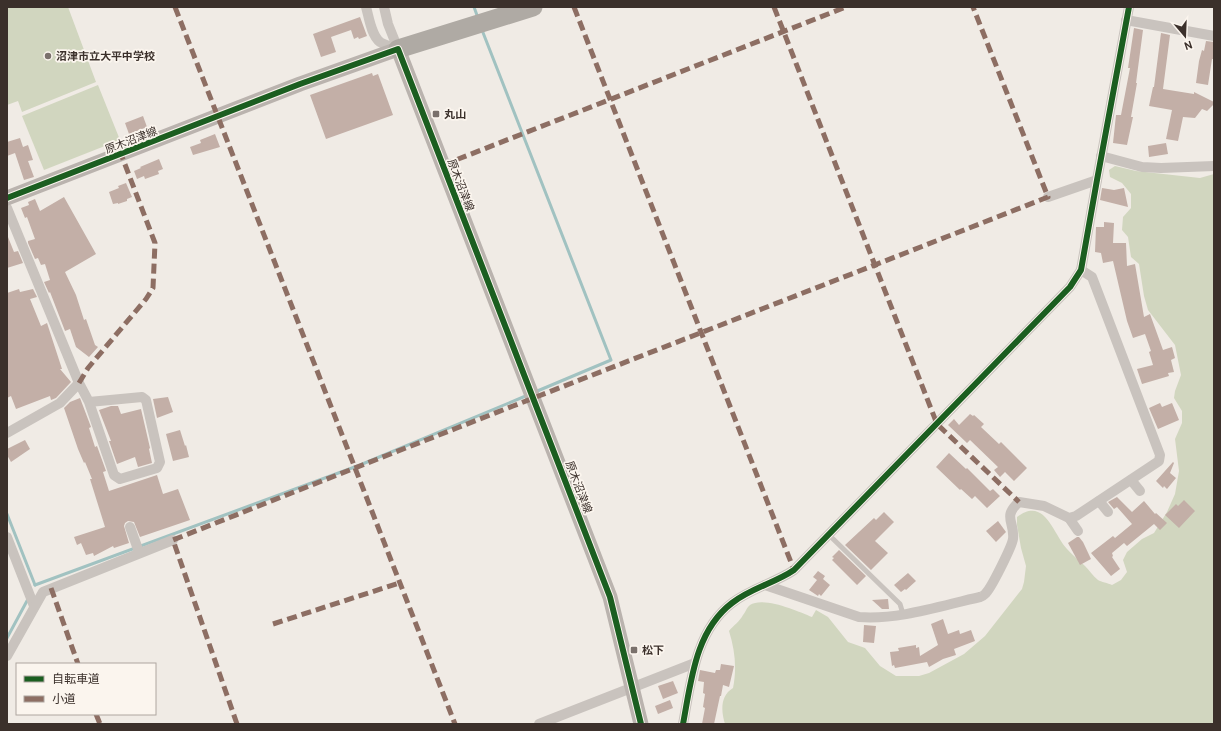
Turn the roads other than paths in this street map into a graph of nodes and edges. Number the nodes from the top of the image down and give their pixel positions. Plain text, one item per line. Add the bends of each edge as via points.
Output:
1 (366, 7) edge
2 (384, 7) edge
3 (534, 7) edge
4 (1129, 7) edge
5 (1126, 20) junction
6 (1214, 36) edge
7 (398, 49) junction
8 (1101, 156) junction
9 (1214, 166) edge
10 (1097, 180) junction
11 (1048, 197) dead end
12 (7, 198) edge
13 (7, 208) edge
14 (1081, 270) junction
15 (79, 383) junction
16 (89, 402) junction
17 (7, 433) edge
18 (1131, 480) junction
19 (1140, 491) dead end
20 (1099, 501) junction
21 (1108, 512) dead end
22 (1069, 518) junction
23 (130, 527) dead end
24 (1078, 531) dead end
25 (828, 534) junction
26 (7, 537) edge
27 (173, 540) dead end
28 (139, 552) junction
29 (765, 585) junction
30 (34, 606) junction
31 (903, 614) junction
32 (7, 656) edge
33 (695, 663) junction
34 (632, 687) junction
35 (539, 724) edge
36 (641, 724) edge
37 (683, 724) edge

1 - 7 street via 378,40
2 - 7 street
3 - 7 highway
4 - 5 street
5 - 6 street
5 - 8 street
7 - 12 main road, 原木沼津線 via 300,84
7 - 34 main road, 原木沼津線 via 610,597
8 - 9 street via 1142,167
8 - 10 street
10 - 11 street
10 - 14 street
13 - 15 street
14 - 18 street via 1092,277 1160,455 1159,461
14 - 25 street via 1070,287
15 - 16 street
15 - 17 street via 60,403
16 - 16 street via 142,397 146,400 160,462 158,468 120,479 114,475
18 - 19 street
18 - 20 street
20 - 21 street
20 - 22 street
22 - 24 street
22 - 31 street via 1044,506 1019,502 1010,514 1014,537 1012,543 985,595
23 - 28 street
25 - 29 street via 794,570
25 - 31 lane via 900,604
26 - 30 street
27 - 28 street
28 - 30 street via 43,592
29 - 31 street via 859,617
29 - 33 street via 732,603 719,616 708,631
30 - 32 street
33 - 34 street
33 - 37 street
34 - 35 street
34 - 36 main road, 原木沼津線

